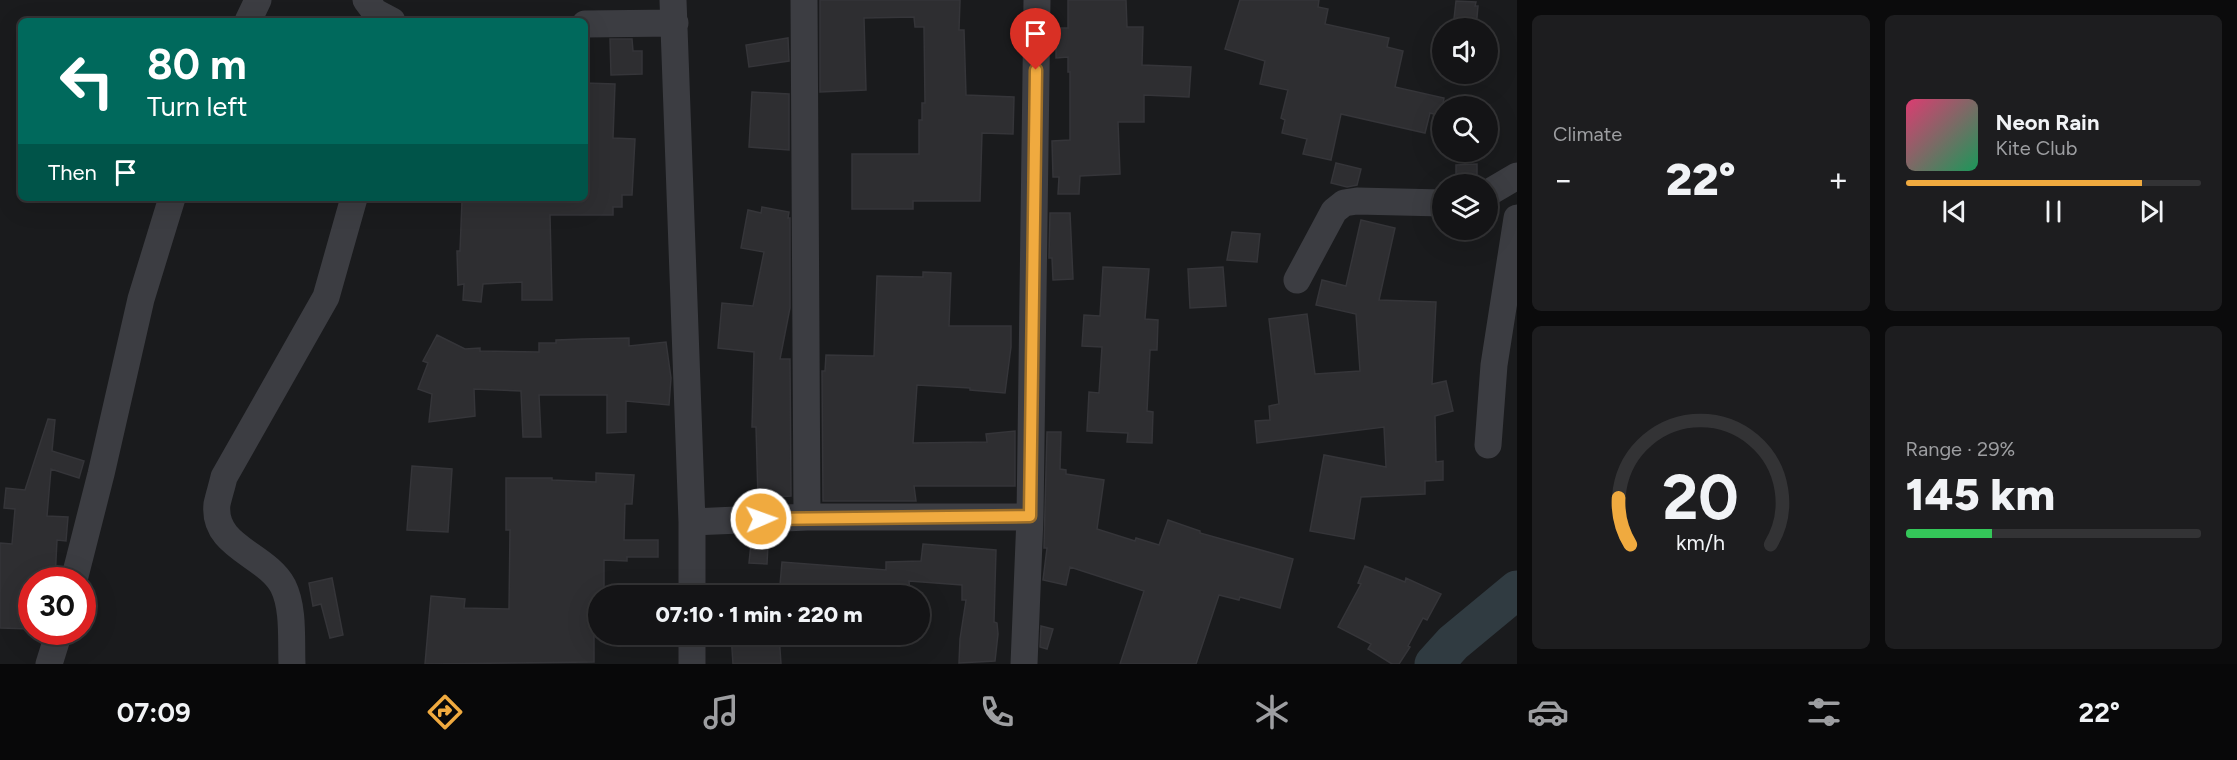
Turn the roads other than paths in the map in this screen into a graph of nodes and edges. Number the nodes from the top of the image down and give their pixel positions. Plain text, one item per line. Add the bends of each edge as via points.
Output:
1 (258, 0) edge
2 (366, 0) edge
3 (804, 0) edge
4 (1037, 0) edge
5 (674, 12) edge
6 (249, 18) edge
7 (386, 18) edge
8 (588, 24) edge
9 (1517, 176) edge
10 (1498, 187) edge
11 (171, 201) edge
12 (353, 201) edge
13 (1432, 203) edge
14 (1517, 218) edge
15 (1297, 280) dead end
16 (1506, 364) edge
17 (1488, 445) dead end
18 (1030, 516) junction
19 (807, 518) junction
20 (692, 522) junction
21 (77, 567) edge
22 (692, 585) edge
23 (55, 645) edge
24 (692, 645) edge
25 (49, 664) edge
26 (292, 664) edge
27 (692, 664) edge
28 (1024, 664) edge

1 - 6 street
2 - 7 street via 375,12
3 - 19 street
4 - 18 street
5 - 8 street
5 - 20 street
9 - 10 street
11 - 21 street via 141,298
12 - 26 street via 326,297 224,477 217,505 220,525 228,538 274,572 284,588 289,605
13 - 15 street via 1344,203 1334,211
14 - 16 street
16 - 17 street
18 - 19 street
18 - 28 street
19 - 20 street
20 - 22 street
23 - 25 street
24 - 27 street

